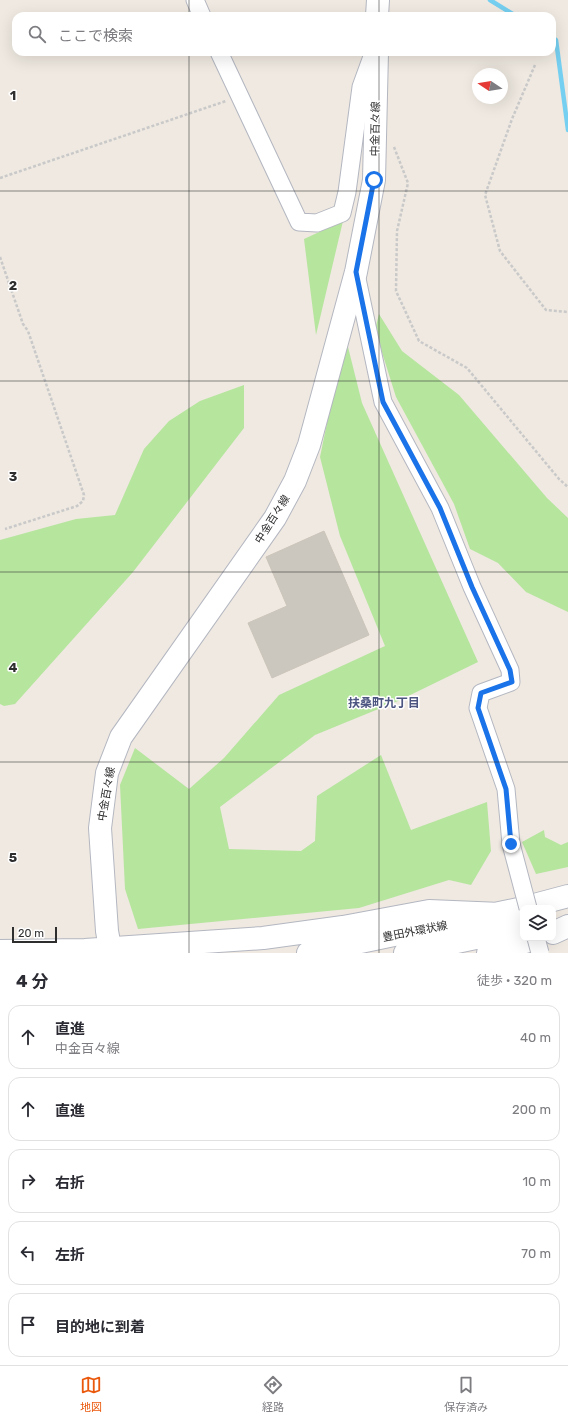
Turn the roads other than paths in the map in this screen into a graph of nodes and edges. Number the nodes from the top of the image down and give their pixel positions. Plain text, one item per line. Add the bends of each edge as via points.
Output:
1 (195, 0) edge
2 (378, 0) edge
3 (200, 12) edge
4 (377, 12) edge
5 (221, 56) edge
6 (373, 56) edge
7 (375, 56) edge
8 (356, 272) junction
9 (568, 896) edge
10 (527, 905) edge
11 (534, 905) edge
12 (520, 912) edge
13 (568, 917) edge
14 (556, 920) edge
15 (510, 925) edge
16 (568, 926) edge
17 (556, 932) edge
18 (526, 941) edge
19 (537, 941) edge
20 (110, 950) edge
21 (0, 951) edge
22 (308, 953) edge
23 (405, 953) edge
24 (488, 953) edge
25 (540, 953) edge

1 - 3 street
2 - 4 main road
5 - 6 street via 299,222 317,223 342,213 361,87
7 - 8 main road, 中金百々線 via 374,180
8 - 10 street, bridge via 383,402 440,508 510,670 512,682 481,693 478,708 506,789 511,844
8 - 20 main road, 中金百々線 via 309,445 295,481 275,518 121,737 107,773 100,828
9 - 11 main road, 豊田外環状線
12 - 15 main road, 豊田外環状線
13 - 14 main road
15 - 20 main road via 429,911 263,938
15 - 22 main road, 豊田外環状線 via 433,927
15 - 23 main road, 豊田外環状線
16 - 17 main road
18 - 24 main road
19 - 25 street, bridge
20 - 21 main road

